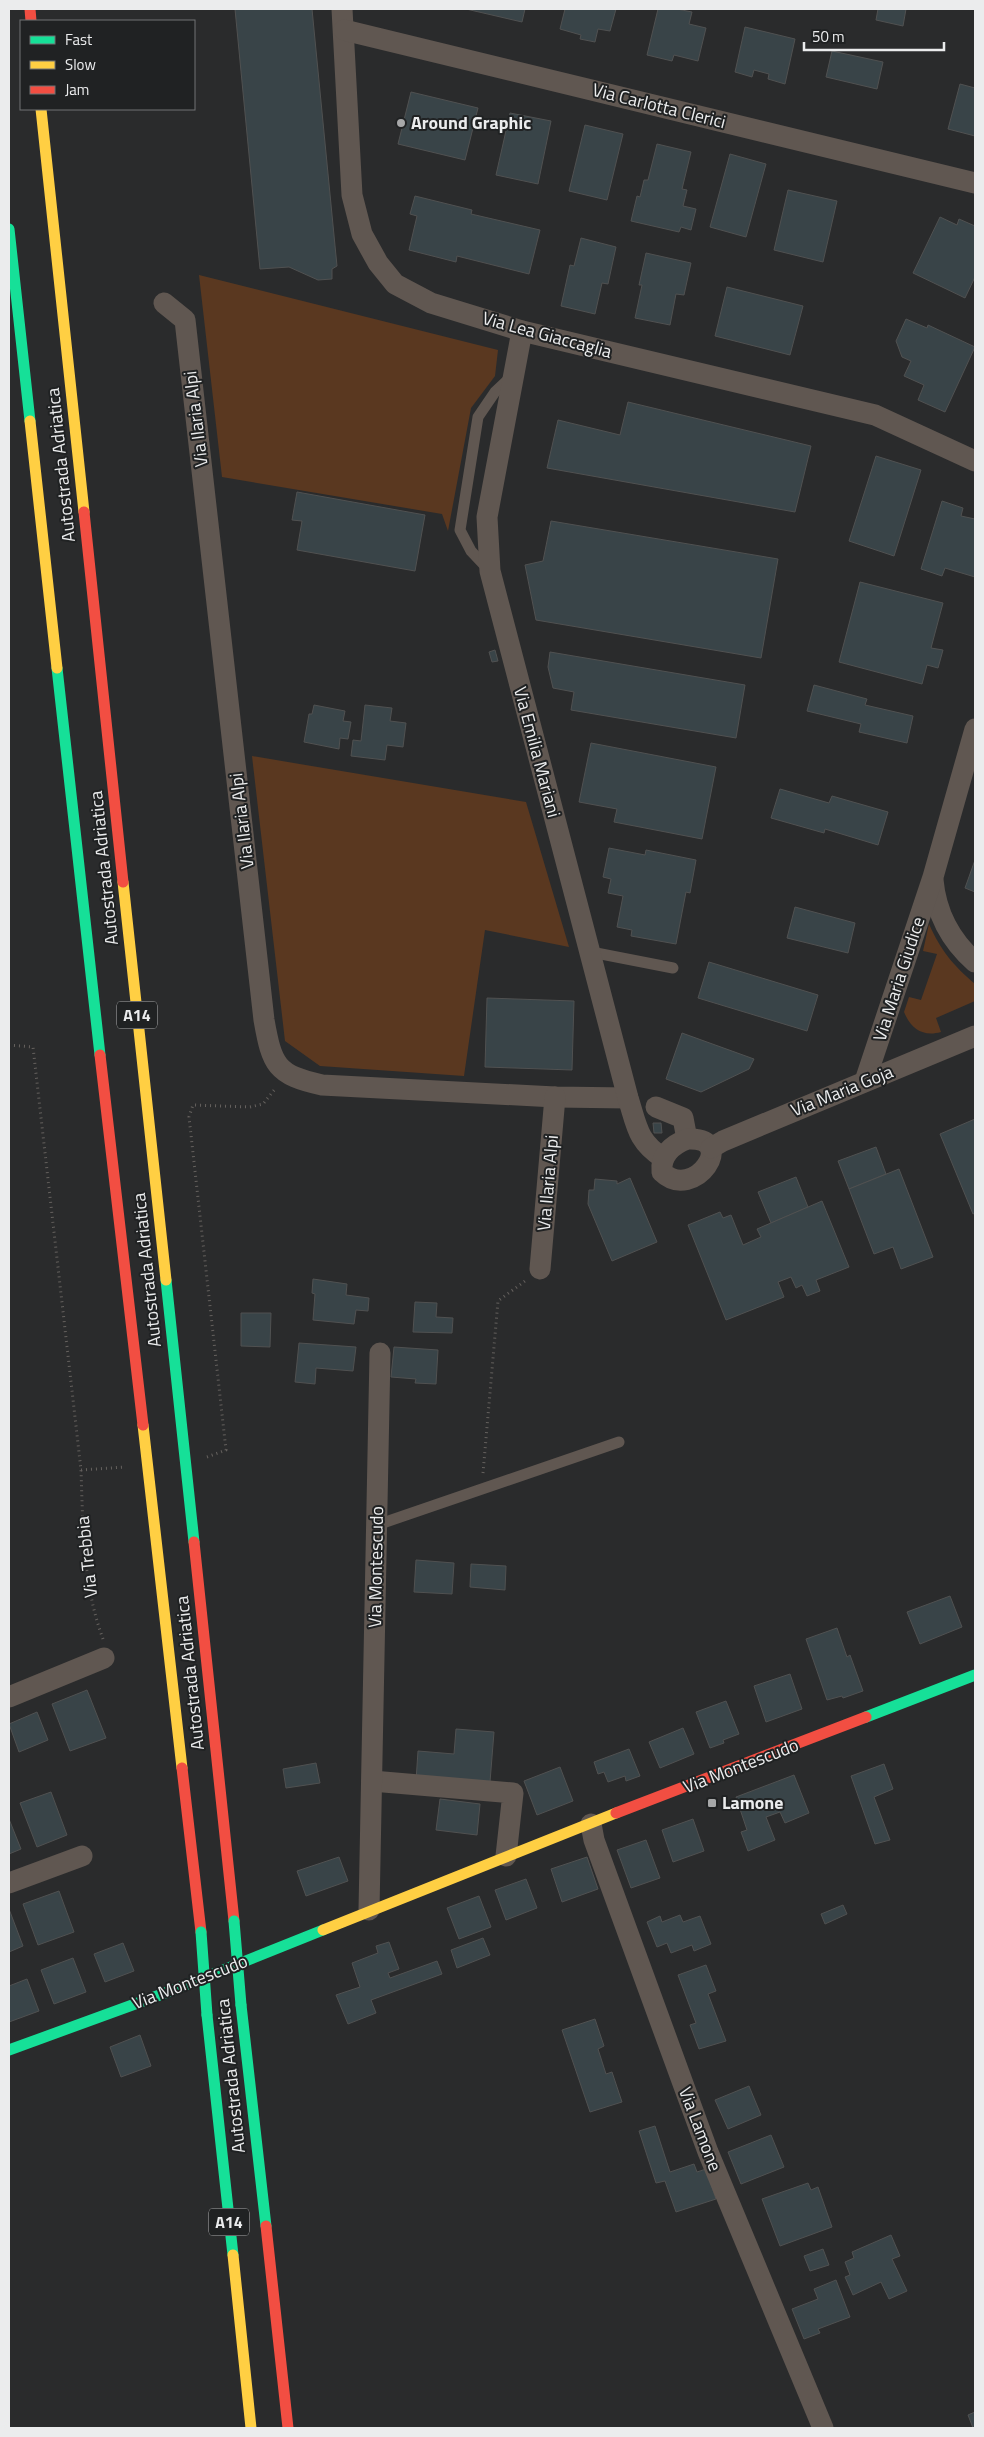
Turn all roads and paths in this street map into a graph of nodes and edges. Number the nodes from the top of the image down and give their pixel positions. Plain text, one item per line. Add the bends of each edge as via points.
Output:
1 (343, 19) edge
2 (41, 110) edge
3 (975, 184) edge
4 (9, 229) edge
5 (164, 303) dead end
6 (522, 331) junction
7 (975, 461) edge
8 (975, 729) edge
9 (933, 877) junction
10 (591, 952) junction
11 (975, 962) edge
12 (673, 968) dead end
13 (975, 1036) edge
14 (9, 1045) edge
15 (288, 1074) junction
16 (865, 1081) junction
17 (555, 1097) junction
18 (628, 1098) junction
19 (656, 1107) dead end
20 (687, 1139) junction
21 (711, 1148) junction
22 (663, 1158) junction
23 (540, 1269) joint
24 (380, 1354) dead end
25 (619, 1442) dead end
26 (204, 1458) dead end
27 (128, 1467) dead end
28 (81, 1470) junction
29 (482, 1489) junction
30 (377, 1525) junction
31 (104, 1658) joint
32 (975, 1676) edge
33 (9, 1697) edge
34 (372, 1781) junction
35 (591, 1824) junction
36 (82, 1856) dead end
37 (506, 1856) junction
38 (9, 1883) edge
39 (369, 1910) junction
40 (9, 2050) edge
41 (259, 2168) junction
42 (287, 2310) dead end
43 (251, 2428) edge
44 (288, 2428) edge
45 (823, 2428) edge

1 - 3 street, Via Carlotta Clerici
1 - 6 street, Via Lea Giaccaglia via 352,195 362,234 378,263 395,284 431,303
2 - 41 main road, Autostrada Adriatica / A14, bridge
4 - 43 main road, Autostrada Adriatica / A14, bridge via 201,1932
5 - 15 street, Via Ilaria Alpi via 185,320 264,1020 269,1048 280,1068
6 - 7 street, Via Lea Giaccaglia via 875,415
6 - 10 street, Via Emilia Mariani via 487,517 490,571
8 - 9 street, Via Maria Giudice
9 - 11 street, Via Maria Giudice via 944,924 956,943
9 - 16 street, Via Maria Giudice
10 - 12 lane
10 - 18 street, Via Emilia Mariani
13 - 16 street, Via Maria Goja
14 - 28 path, Via Trebbia via 33,1047
15 - 17 street via 322,1085
15 - 26 path via 263,1104 250,1107 193,1105 190,1117 226,1450
16 - 21 street, Via Maria Goja via 723,1140
17 - 18 street
17 - 23 street, Via Ilaria Alpi
18 - 22 street, Via Emilia Mariani via 647,1148
19 - 20 street via 683,1118
20 - 21 street via 704,1141
20 - 22 street via 677,1143
21 - 22 street via 710,1162 686,1180 675,1180 662,1172
23 - 29 path via 498,1302
24 - 30 street, Via Montescudo
25 - 29 lane
27 - 28 path
28 - 31 path, Via Trebbia via 89,1592 107,1649
29 - 30 lane
30 - 34 street, Via Montescudo
31 - 33 street
32 - 35 main road, Via Montescudo
34 - 37 street via 513,1793
34 - 39 street, Via Montescudo
35 - 37 main road, Via Montescudo
35 - 45 street, Via Lamone via 594,1840 708,2152
36 - 38 street
37 - 39 main road, Via Montescudo
39 - 40 main road, Via Montescudo via 168,1992
41 - 42 main road via 274,2201
41 - 44 main road, Autostrada Adriatica / A14

